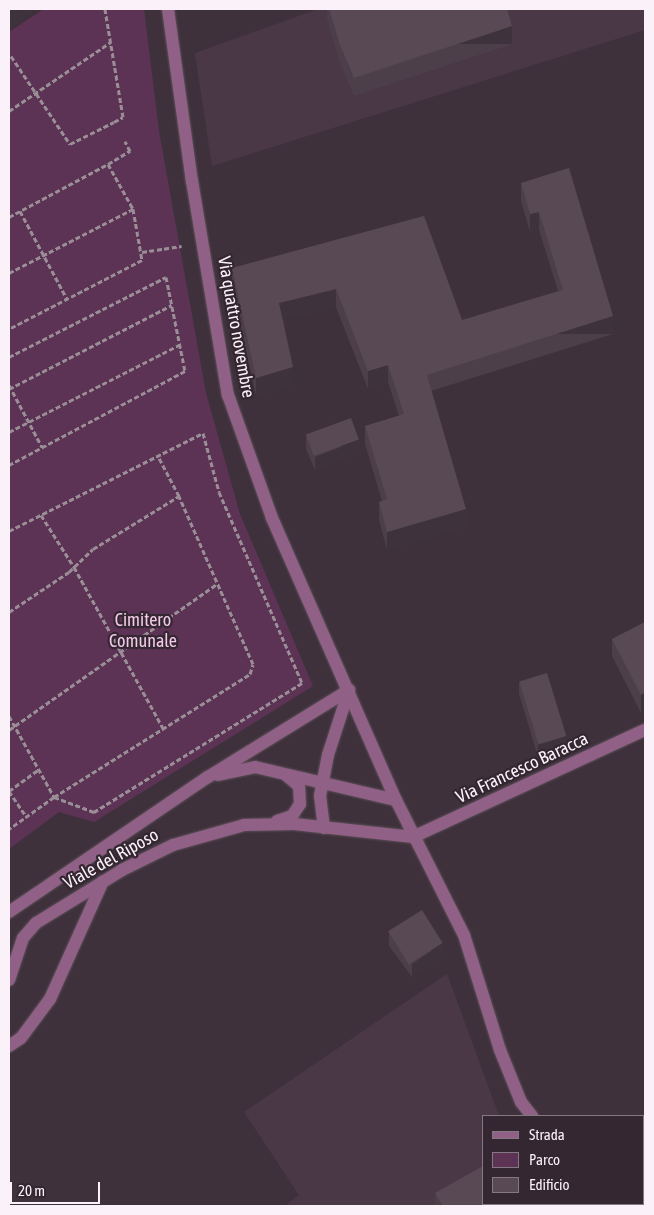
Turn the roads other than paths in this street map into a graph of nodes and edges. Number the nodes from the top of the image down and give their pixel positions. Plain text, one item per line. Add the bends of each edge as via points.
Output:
1 (168, 9) edge
2 (349, 690) junction
3 (645, 730) edge
4 (284, 774) junction
5 (208, 777) junction
6 (323, 783) junction
7 (396, 800) junction
8 (270, 824) junction
9 (324, 828) junction
10 (413, 837) junction
11 (103, 882) junction
12 (9, 912) edge
13 (9, 980) edge
14 (9, 1046) edge
15 (531, 1115) edge

1 - 2 street, Via quattro novembre via 192,181 228,395 272,518
2 - 5 street, Viale del Riposo
2 - 6 street via 328,755
2 - 7 street, Via quattro novembre
3 - 10 street, Via Francesco Baracca
4 - 5 street, Viale del Riposo via 255,767
4 - 6 street, Viale del Riposo
4 - 8 street, Viale del Riposo via 299,786 300,804 292,816
5 - 12 street, Viale del Riposo
6 - 7 street, Viale del Riposo
6 - 9 street via 320,814
7 - 10 street
8 - 9 street, Viale del Riposo
8 - 11 street, Viale del Riposo via 244,825 173,844
9 - 10 street, Viale del Riposo
10 - 15 street via 464,935 500,1050 522,1102
11 - 13 street, Viale del Riposo via 36,923 23,938
11 - 14 street via 50,999 21,1038

